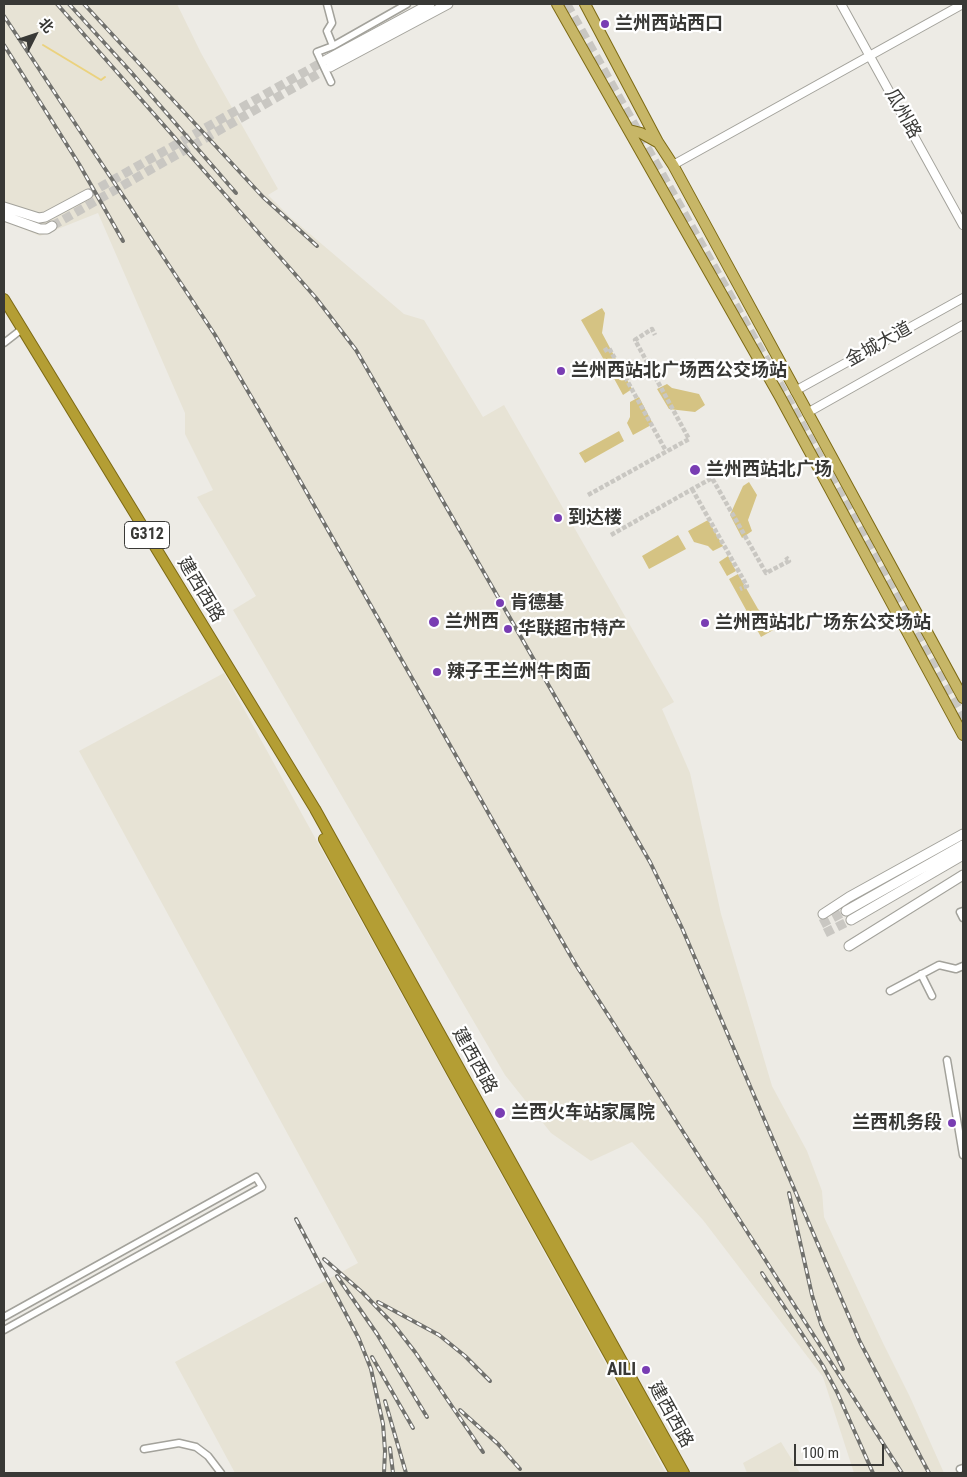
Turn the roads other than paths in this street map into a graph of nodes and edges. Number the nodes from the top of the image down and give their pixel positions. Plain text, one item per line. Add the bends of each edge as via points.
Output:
1 (327, 4) edge
2 (407, 4) edge
3 (430, 4) edge
4 (448, 4) edge
5 (557, 4) edge
6 (585, 4) edge
7 (841, 4) edge
8 (963, 4) edge
9 (333, 46) junction
10 (870, 55) junction
11 (331, 82) dead end
12 (629, 130) junction
13 (658, 142) junction
14 (673, 165) junction
15 (88, 194) tunnel mouth
16 (4, 206) edge
17 (4, 216) edge
18 (963, 225) edge
19 (52, 226) tunnel mouth
20 (963, 298) edge
21 (4, 299) edge
22 (963, 325) edge
23 (22, 330) junction
24 (4, 343) edge
25 (796, 391) junction
26 (807, 413) junction
27 (963, 698) edge
28 (963, 736) edge
29 (291, 770) junction
30 (963, 834) edge
31 (963, 845) edge
32 (963, 855) edge
33 (963, 874) edge
34 (846, 911) tunnel mouth
35 (963, 911) edge
36 (824, 914) dead end
37 (963, 918) edge
38 (851, 920) tunnel mouth
39 (849, 946) dead end
40 (963, 966) edge
41 (921, 974) junction
42 (890, 991) dead end
43 (932, 996) dead end
44 (947, 1060) dead end
45 (963, 1155) edge
46 (126, 1249) junction
47 (131, 1259) junction
48 (4, 1317) edge
49 (4, 1330) edge
50 (144, 1449) dead end
51 (221, 1473) edge
52 (675, 1473) edge
53 (684, 1473) edge

1 - 9 street via 332,23 327,31
2 - 9 street
3 - 4 main road via 328,63
5 - 12 main road
6 - 13 main road
7 - 10 street, 瓜州路
8 - 10 street
9 - 11 street via 317,52
10 - 14 street
10 - 18 street, 瓜州路
12 - 13 main road
12 - 28 main road via 780,397
13 - 14 main road
14 - 25 main road
15 - 16 main road via 39,218
17 - 19 main road via 40,229
20 - 25 street, 金城大道
21 - 23 highway, 建西西路 / G312
22 - 26 street, 金城大道
23 - 24 street
23 - 29 highway, 建西西路 / G312
25 - 26 main road
26 - 27 main road
29 - 52 highway, 建西西路 / G312 via 310,813 368,920
29 - 53 highway, 建西西路 / G312
30 - 36 main road
31 - 34 main road
32 - 38 main road
33 - 39 main road
35 - 37 street via 960,912
40 - 41 street via 956,970 939,964
41 - 42 street
41 - 43 street
44 - 45 street
46 - 47 street
46 - 47 street via 256,1177 262,1187
46 - 48 street
47 - 49 street
50 - 51 street via 179,1443 196,1447

